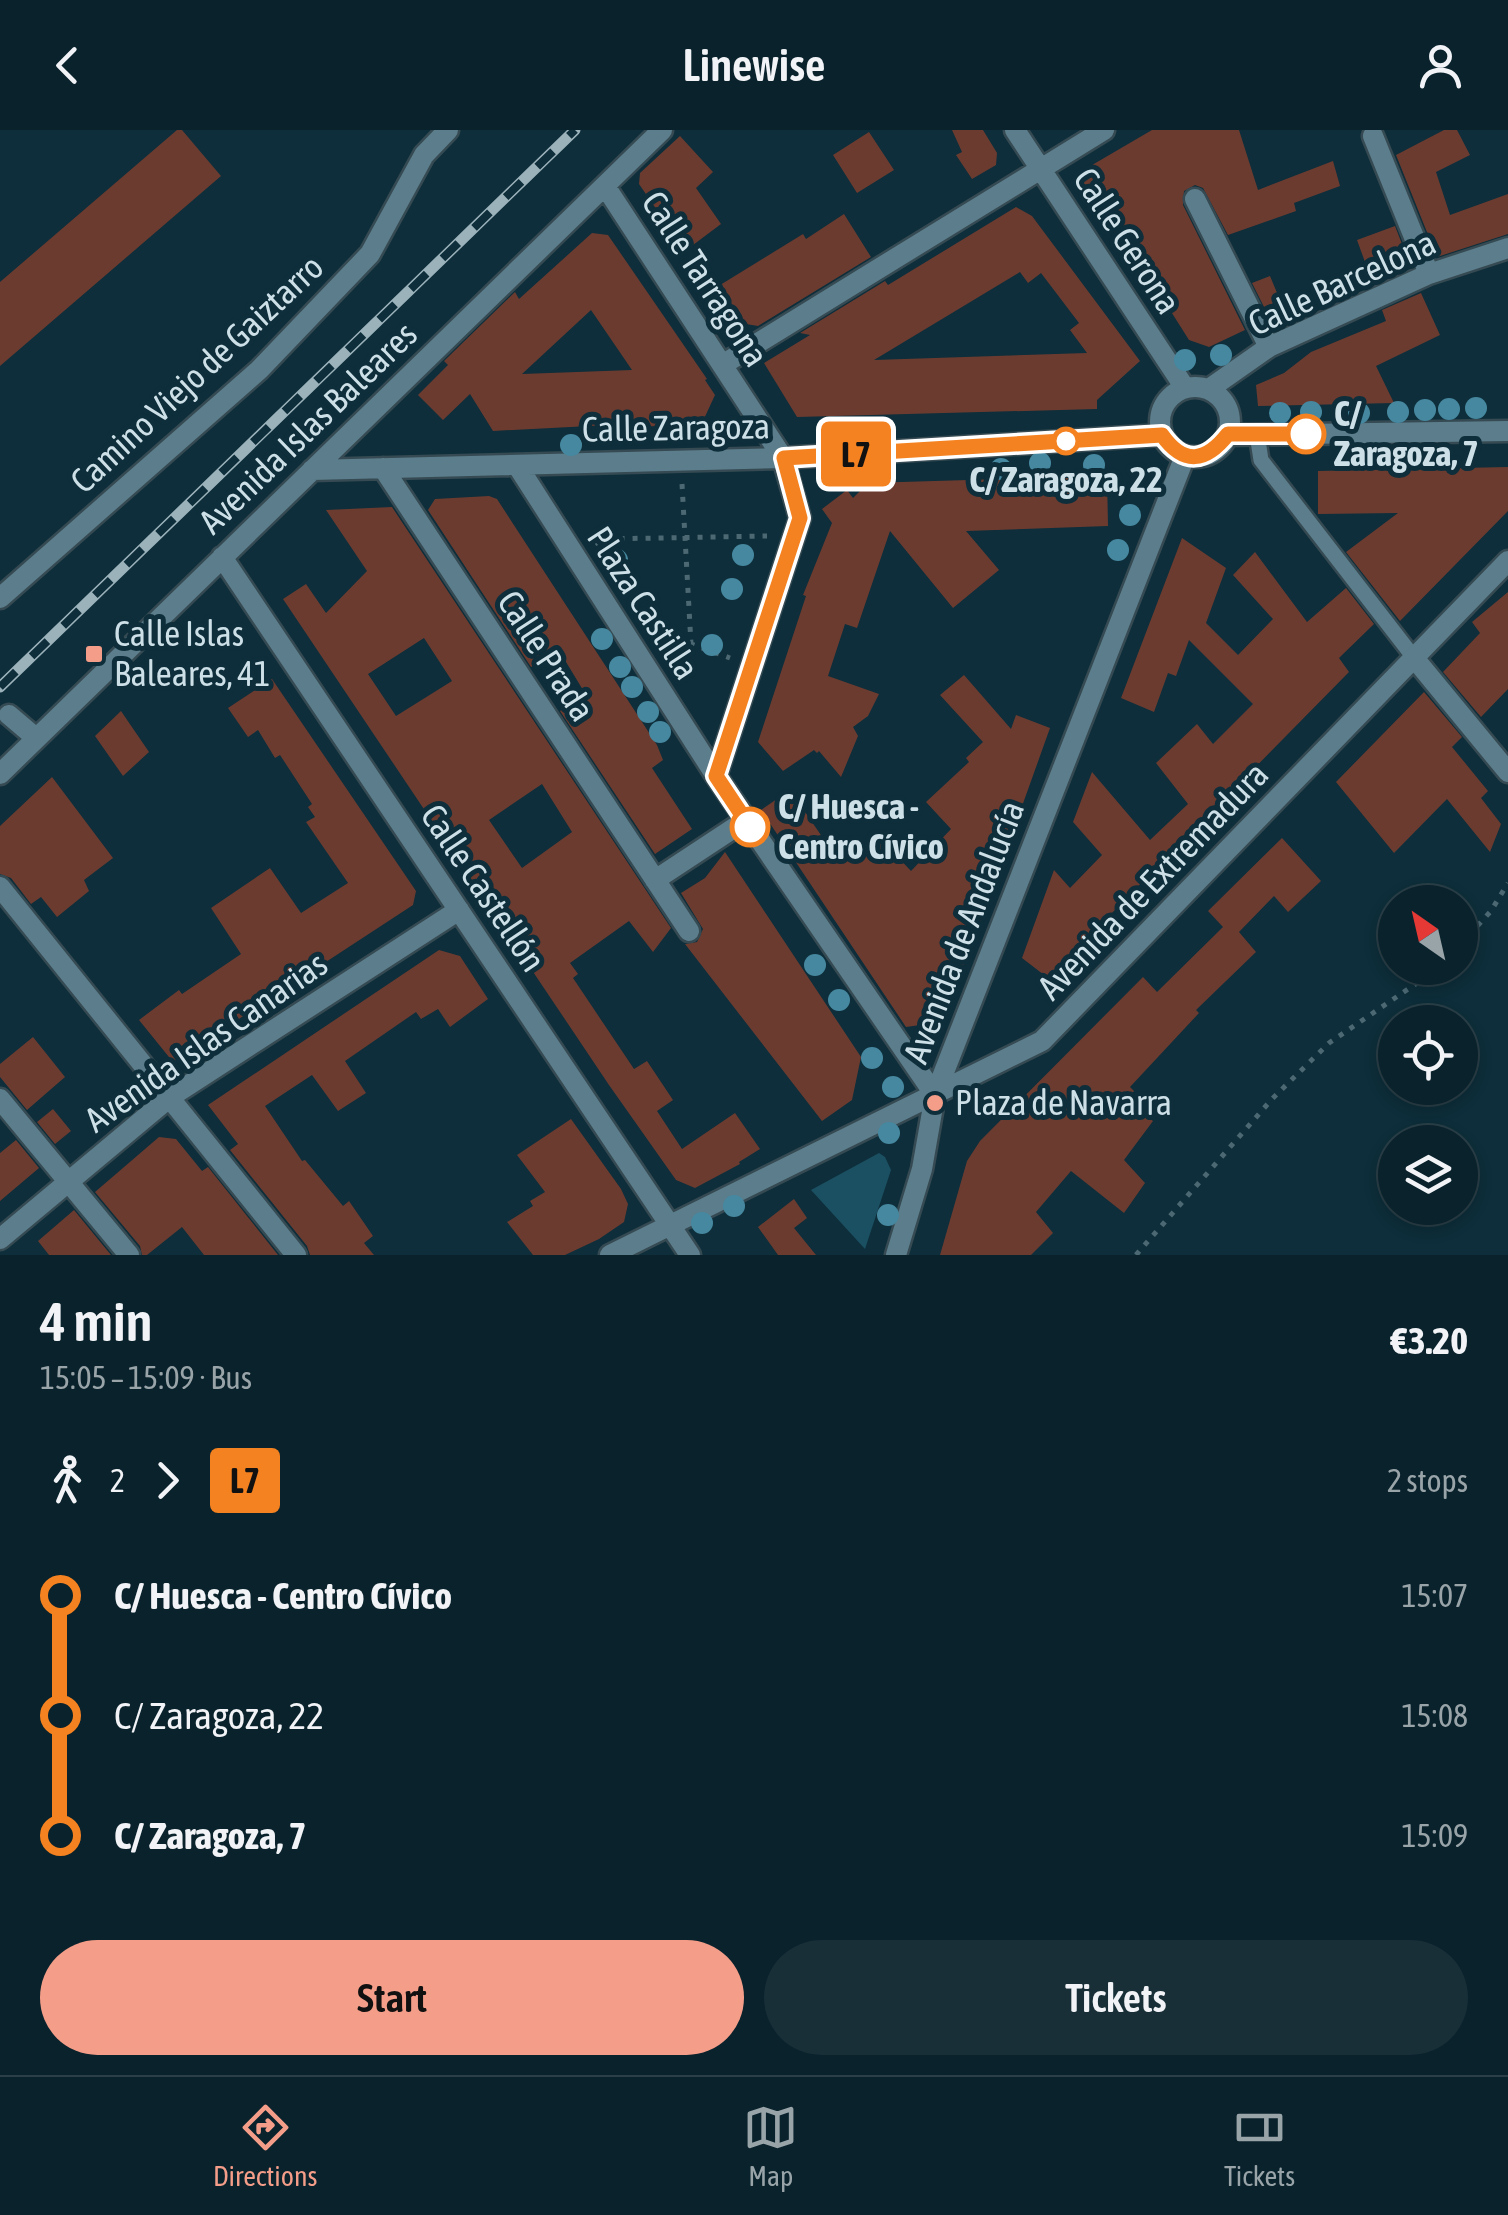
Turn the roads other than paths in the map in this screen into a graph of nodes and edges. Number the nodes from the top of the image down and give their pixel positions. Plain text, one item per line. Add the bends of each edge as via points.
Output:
1 (448, 130) edge
2 (662, 130) edge
3 (1015, 130) edge
4 (1104, 130) edge
5 (1373, 136) dead end
6 (1041, 169) junction
7 (605, 186) junction
8 (1195, 199) dead end
9 (1508, 248) edge
10 (1429, 274) junction
11 (1270, 348) junction
12 (722, 365) junction
13 (1185, 388) junction
14 (1209, 389) junction
15 (1508, 431) edge
16 (1228, 434) junction
17 (1257, 434) junction
18 (1162, 435) junction
19 (1185, 456) junction
20 (784, 458) junction
21 (516, 465) junction
22 (383, 468) junction
23 (312, 470) junction
24 (222, 557) junction
25 (1508, 561) edge
26 (1, 596) edge
27 (1415, 658) junction
28 (9, 716) dead end
29 (36, 738) junction
30 (1508, 772) edge
31 (0, 774) edge
32 (716, 776) junction
33 (746, 820) junction
34 (655, 880) junction
35 (0, 887) edge
36 (458, 910) junction
37 (689, 932) dead end
38 (935, 1096) junction
39 (0, 1098) edge
40 (170, 1098) junction
41 (68, 1180) junction
42 (669, 1224) junction
43 (0, 1239) edge
44 (130, 1255) edge
45 (296, 1255) edge
46 (610, 1255) edge
47 (690, 1255) edge
48 (896, 1255) edge

1 - 26 street, Camino Viejo de Gaiztarro via 424,155 370,254 272,358
2 - 7 street, Avenida Islas Baleares
3 - 6 street, Calle Gerona
4 - 6 street
5 - 10 street
6 - 12 street
6 - 13 street, Calle Gerona
7 - 12 street, Calle Tarragona
7 - 23 street, Avenida Islas Baleares
8 - 11 street
9 - 10 street, Calle Barcelona
10 - 11 street, Calle Barcelona
11 - 14 street, Calle Barcelona
12 - 20 street, Calle Tarragona
13 - 14 street
13 - 18 street via 1167,400 1159,418
14 - 16 street via 1229,409
15 - 17 street
16 - 17 street
16 - 19 street via 1215,451
17 - 27 lane via 1261,460
18 - 19 street
18 - 20 street, Calle Zaragoza
19 - 38 street, Avenida de Andalucía
20 - 21 street, Calle Zaragoza
20 - 32 street, Calle Tarragona via 800,518
21 - 22 street, Calle Zaragoza
21 - 32 street, Plaza Castilla
22 - 23 street, Calle Zaragoza
22 - 34 street, Calle Prada
23 - 24 street, Avenida Islas Baleares
24 - 29 street, Avenida Islas Baleares
24 - 36 street, Calle Castellón
25 - 27 street, Avenida de Extremadura
27 - 30 street
27 - 38 street, Avenida de Extremadura via 1042,1041
28 - 29 street
29 - 31 street, Avenida Islas Baleares
32 - 33 street, Plaza Castilla
33 - 34 street
33 - 38 street, Plaza Castilla
34 - 37 street, Calle Prada
35 - 40 street
36 - 40 street, Avenida Islas Canarias
36 - 42 street, Calle Castellón
38 - 42 street, Avenida de Andalucía
38 - 48 street
39 - 41 street
40 - 41 street, Avenida Islas Canarias
40 - 45 street
41 - 43 street, Avenida Islas Canarias
41 - 44 street
42 - 46 street, Avenida de Andalucía
42 - 47 street, Calle Castellón

